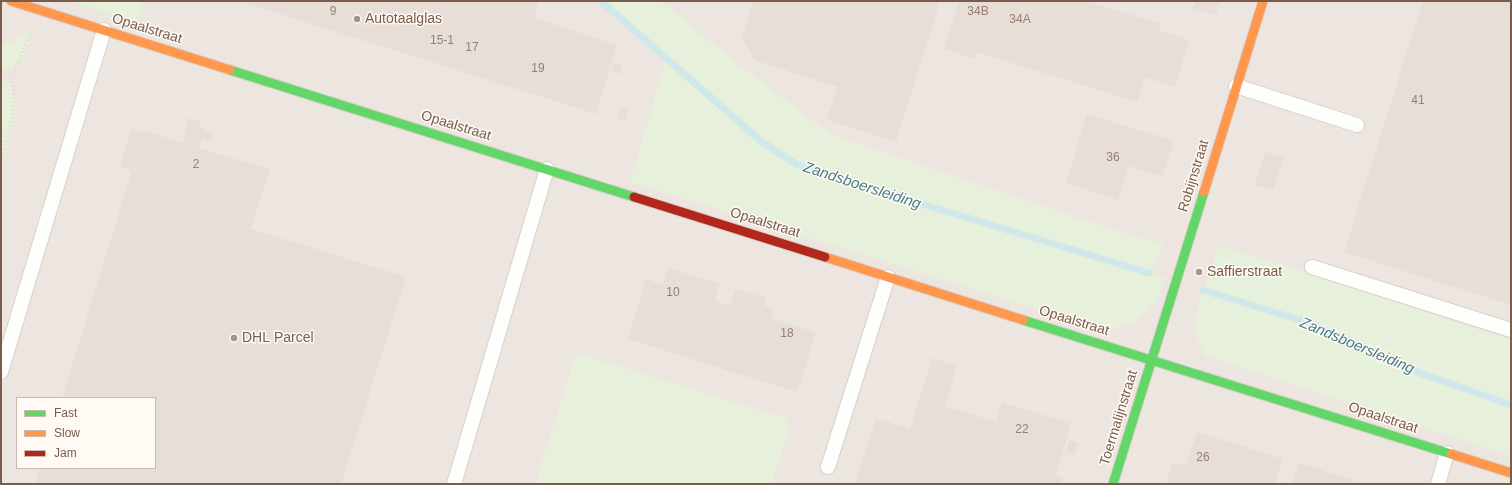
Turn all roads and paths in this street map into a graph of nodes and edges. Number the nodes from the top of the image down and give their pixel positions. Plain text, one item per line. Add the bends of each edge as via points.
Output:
1 (11, 1) edge
2 (1263, 1) edge
3 (37, 9) junction
4 (104, 30) junction
5 (1, 74) edge
6 (12, 77) junction
7 (1236, 86) junction
8 (1357, 125) dead end
9 (1, 161) edge
10 (547, 169) junction
11 (1312, 267) dead end
12 (888, 277) junction
13 (1511, 330) edge
14 (1151, 360) junction
15 (1, 372) edge
16 (1447, 453) junction
17 (828, 467) dead end
18 (1511, 473) edge
19 (454, 484) edge
20 (1113, 484) edge
21 (1438, 484) edge

1 - 3 street, Opaalstraat
2 - 7 street, Robijnstraat
3 - 4 street, Opaalstraat
3 - 6 path
4 - 10 street, Opaalstraat
4 - 15 lane
5 - 6 path
6 - 9 path via 12,117
7 - 8 lane
7 - 14 street, Robijnstraat
10 - 12 street, Opaalstraat
10 - 19 lane
11 - 13 lane
12 - 14 street, Opaalstraat
12 - 17 lane
14 - 16 street, Opaalstraat
14 - 20 street, Toermalijnstraat
16 - 18 street, Opaalstraat
16 - 21 lane

